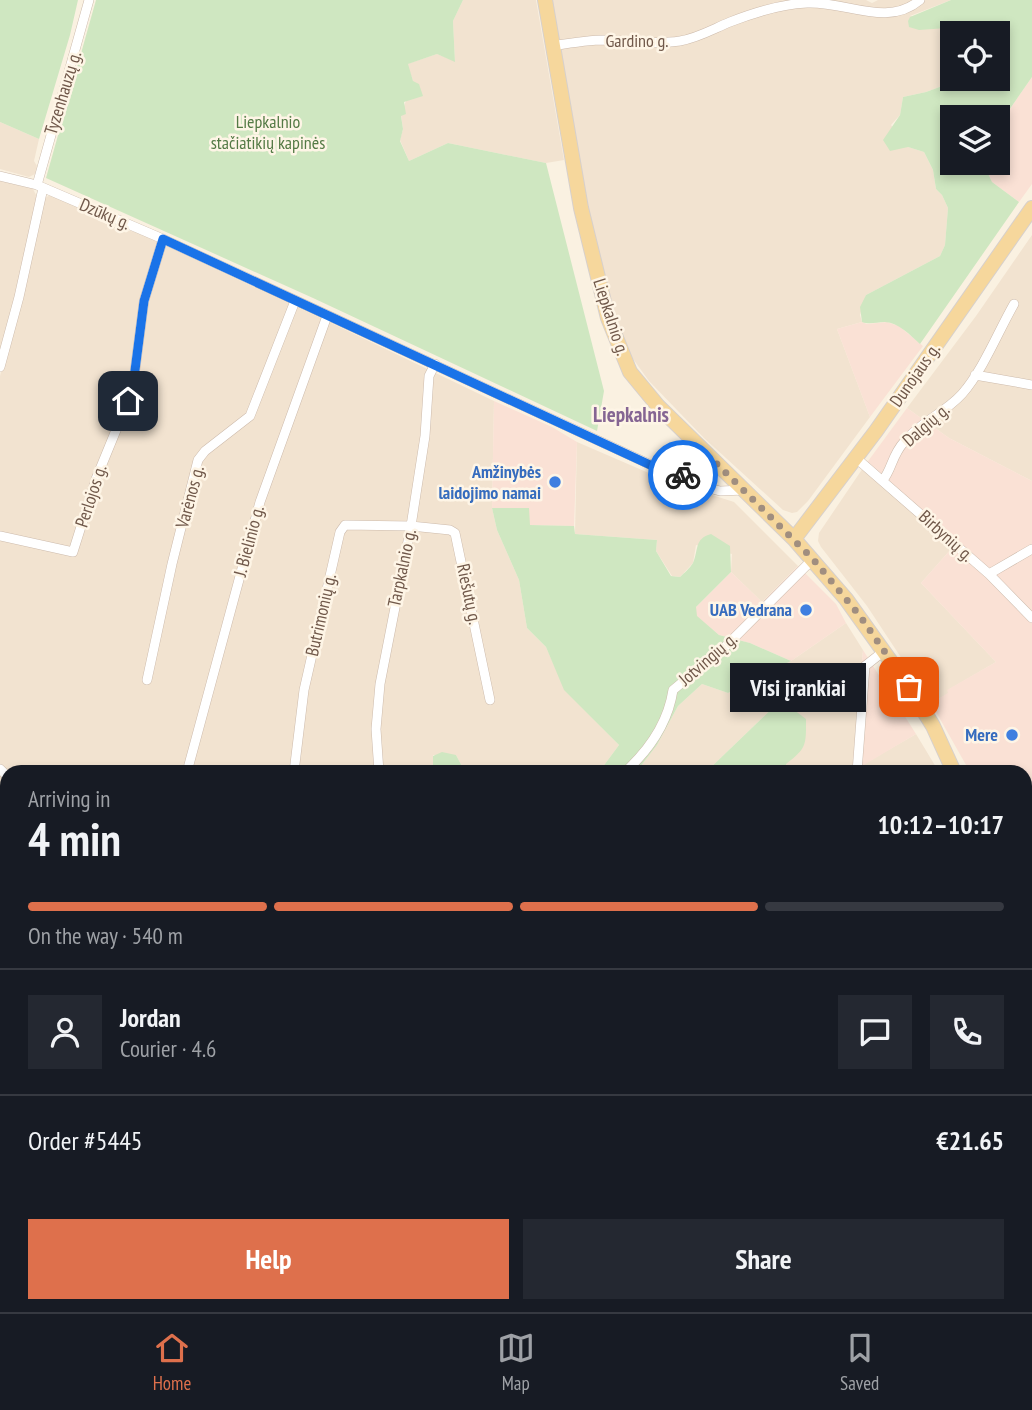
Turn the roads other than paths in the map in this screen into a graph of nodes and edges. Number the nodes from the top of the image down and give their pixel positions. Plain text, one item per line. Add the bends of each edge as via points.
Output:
1 (89, 0) edge
2 (545, 0) edge
3 (920, 0) edge
4 (552, 46) junction
5 (0, 176) edge
6 (40, 186) junction
7 (1032, 208) edge
8 (163, 239) junction
9 (295, 301) junction
10 (1014, 304) dead end
11 (327, 316) junction
12 (435, 364) junction
13 (0, 367) edge
14 (975, 375) junction
15 (1032, 386) edge
16 (856, 458) junction
17 (715, 462) junction
18 (674, 476) junction
19 (883, 480) junction
20 (745, 490) junction
21 (411, 526) junction
22 (0, 536) edge
23 (794, 539) junction
24 (1032, 549) edge
25 (813, 559) junction
26 (989, 574) junction
27 (1032, 618) edge
28 (884, 651) junction
29 (147, 680) dead end
30 (490, 700) dead end
31 (189, 765) edge
32 (296, 765) edge
33 (379, 765) edge
34 (631, 765) edge
35 (858, 765) edge
36 (951, 765) edge

1 - 6 street, Tyzenhauzų g.
2 - 4 main road, Liepkalnio g.
3 - 4 street, Gardino g. via 895,13 805,3 751,15 677,41 603,40
4 - 17 main road, Liepkalnio g. via 581,208 619,349 637,383
5 - 6 street, Dzūkų g.
6 - 8 street, Dzūkų g.
6 - 13 street, Tyzenhauzų g.
7 - 16 main road, Dunojaus g.
8 - 9 street, Dzūkų g.
8 - 22 street, Perlojos g. via 144,301 128,401 96,479 74,552
9 - 11 street, Dzūkų g.
9 - 29 street, Varėnos g. via 250,416 198,460
10 - 14 street, Dalgių g.
11 - 12 street, Dzūkų g.
11 - 31 street, J. Bielinio g. via 260,502
12 - 18 street, Dzūkų g.
12 - 21 street, Tarpkalnio g. via 429,376
14 - 15 street
14 - 19 street, Dalgių g. via 959,397 904,442
16 - 19 street, Birbynių g.
16 - 23 main road, Dunojaus g.
17 - 18 main road via 692,475
17 - 20 main road, Liepkalnio g.
18 - 20 street, Dzūkų g. via 712,490
19 - 26 street, Birbynių g.
20 - 23 main road, Liepkalnio g.
21 - 30 street, Riešutų g. via 455,533
21 - 32 street, Butrimonių g. via 345,525 340,531 304,690
21 - 33 street, Tarpkalnio g. via 380,684
23 - 25 main road, Liepkalnio g.
24 - 26 street
25 - 28 main road, Liepkalnio g.
25 - 34 street, Jotvingių g. via 725,647 673,690 660,731
26 - 27 street, Birbynių g.
28 - 35 street via 865,666
28 - 36 main road, Liepkalnio g. via 933,726

